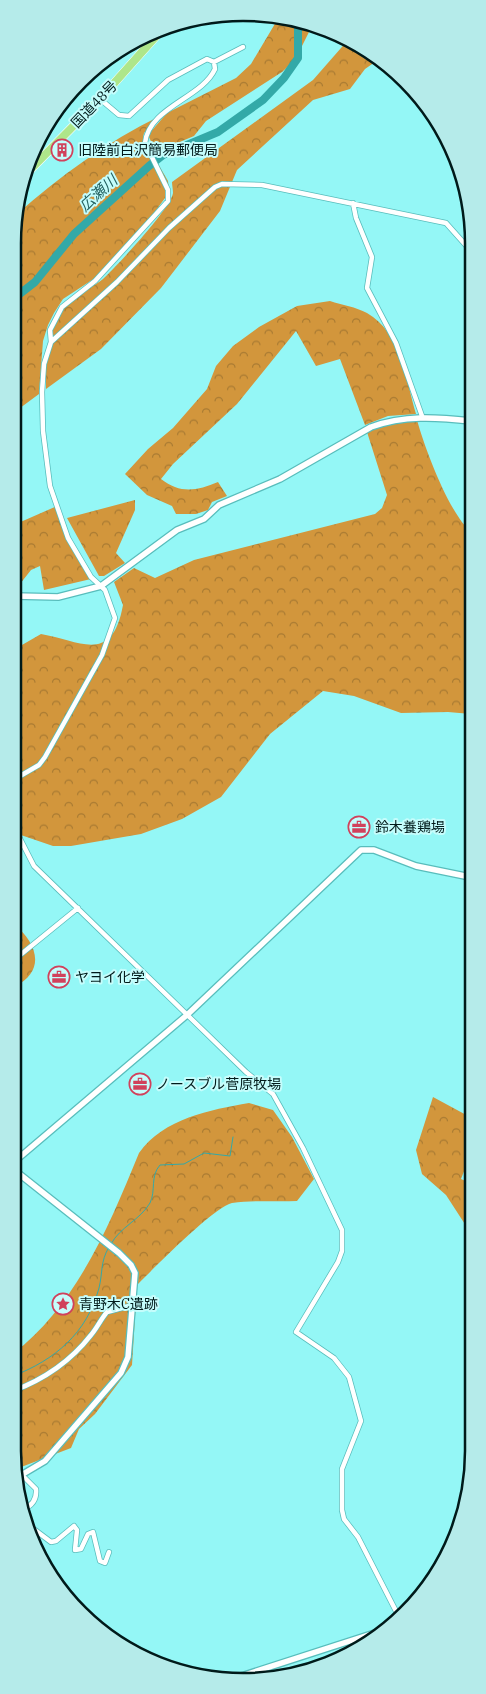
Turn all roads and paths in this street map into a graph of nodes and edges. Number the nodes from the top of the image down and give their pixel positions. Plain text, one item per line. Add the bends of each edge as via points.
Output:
1 (152, 41) edge
2 (243, 47) dead end
3 (214, 62) junction
4 (100, 99) junction
5 (36, 164) edge
6 (354, 203) junction
7 (465, 243) edge
8 (50, 342) junction
9 (422, 416) junction
10 (465, 420) edge
11 (101, 586) junction
12 (21, 596) edge
13 (21, 776) edge
14 (21, 838) edge
15 (465, 876) edge
16 (78, 908) junction
17 (21, 954) edge
18 (187, 1015) junction
19 (21, 1156) edge
20 (21, 1175) edge
21 (132, 1305) junction
22 (21, 1387) edge
23 (23, 1474) edge
24 (23, 1478) edge
25 (29, 1506) edge
26 (36, 1531) edge
27 (109, 1552) dead end
28 (396, 1612) edge
29 (364, 1637) edge
30 (253, 1672) edge

1 - 4 highway, 国道48号
2 - 3 street
3 - 4 street via 206,59 168,80 129,116 119,115
3 - 8 street via 212,74 166,111 150,130 145,143 168,190 164,207 95,281 62,307 52,324
4 - 5 highway, 国道48号
6 - 7 street via 446,222
6 - 8 street via 262,185 217,186
6 - 9 street via 356,218 372,258 367,287 396,343
8 - 11 street via 42,392 50,486 68,538 91,577
9 - 10 street
9 - 11 street via 371,427 280,479 228,500 204,519 172,533
11 - 12 street via 58,597
11 - 13 street via 115,618 102,655 39,765
14 - 16 street via 31,863
15 - 18 street via 416,866 374,850 360,850
16 - 17 street
16 - 18 street
18 - 19 street
18 - 28 street via 273,1094 342,1230 343,1245 338,1262 296,1332 334,1358 349,1377 361,1421 342,1469 342,1510
20 - 21 street via 130,1265 135,1273
21 - 22 street via 107,1312 64,1364
21 - 23 street via 128,1357 121,1373 49,1457
24 - 25 street via 36,1489 34,1503
26 - 27 street via 51,1542 74,1526 77,1530 75,1550 79,1551 88,1534 93,1532 100,1561 105,1563
29 - 30 street

